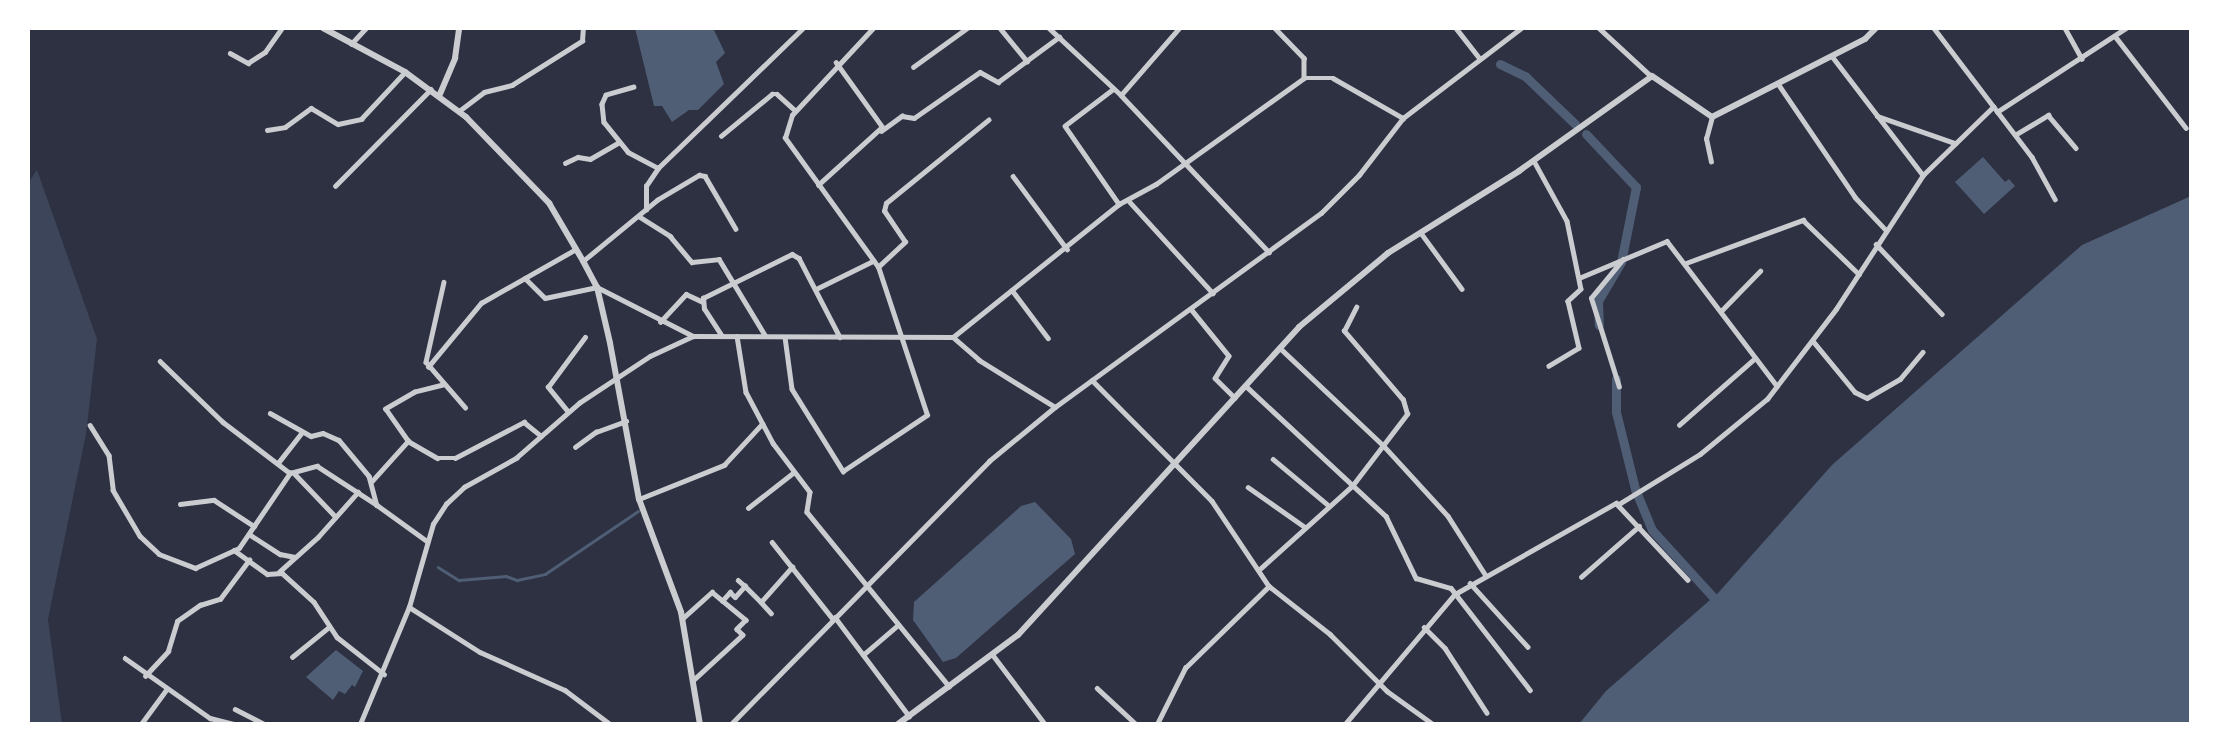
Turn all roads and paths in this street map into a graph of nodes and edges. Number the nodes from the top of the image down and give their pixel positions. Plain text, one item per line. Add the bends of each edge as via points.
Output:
1 (282, 28) edge
2 (323, 28) edge
3 (366, 28) edge
4 (459, 28) edge
5 (583, 28) edge
6 (803, 28) edge
7 (873, 28) edge
8 (967, 28) edge
9 (1000, 28) edge
10 (1049, 28) edge
11 (1179, 28) edge
12 (1275, 28) edge
13 (1456, 28) edge
14 (1521, 28) edge
15 (1599, 28) edge
16 (1877, 28) edge
17 (1934, 28) edge
18 (2065, 28) edge
19 (2126, 28) edge
20 (2115, 36) junction
21 (1059, 37) junction
22 (351, 44) junction
23 (230, 53) dead end
24 (1832, 57) junction
25 (1480, 59) junction
26 (2082, 59) junction
27 (1027, 61) junction
28 (836, 63) junction
29 (912, 67) dead end
30 (405, 72) junction
31 (1652, 76) junction
32 (1304, 78) junction
33 (1779, 85) junction
34 (634, 87) dead end
35 (432, 88) junction
36 (1114, 89) junction
37 (440, 94) junction
38 (1121, 95) junction
39 (795, 110) junction
40 (1995, 110) junction
41 (459, 111) junction
42 (1877, 116) junction
43 (1712, 117) junction
44 (1403, 118) junction
45 (988, 120) dead end
46 (2186, 128) dead end
47 (267, 131) dead end
48 (881, 131) junction
49 (2015, 135) junction
50 (721, 136) dead end
51 (618, 143) junction
52 (1955, 143) junction
53 (2076, 148) dead end
54 (1534, 161) junction
55 (1185, 162) junction
56 (1711, 162) dead end
57 (565, 163) dead end
58 (658, 168) junction
59 (1923, 175) junction
60 (1013, 176) dead end
61 (818, 185) junction
62 (335, 186) dead end
63 (2056, 199) dead end
64 (1128, 200) junction
65 (1119, 204) junction
66 (646, 210) junction
67 (640, 217) junction
68 (736, 229) dead end
69 (1885, 229) junction
70 (1421, 233) junction
71 (1876, 244) junction
72 (576, 249) junction
73 (1067, 249) junction
74 (1269, 252) junction
75 (1624, 258) junction
76 (583, 261) junction
77 (873, 261) junction
78 (1686, 263) junction
79 (877, 267) junction
80 (1760, 271) dead end
81 (1858, 274) junction
82 (525, 278) junction
83 (1579, 278) junction
84 (444, 282) dead end
85 (733, 282) junction
86 (597, 287) junction
87 (816, 289) junction
88 (1462, 289) dead end
89 (1012, 290) junction
90 (1213, 292) junction
91 (701, 301) junction
92 (1356, 307) dead end
93 (1191, 309) junction
94 (1721, 312) junction
95 (1942, 314) dead end
96 (660, 322) junction
97 (693, 336) junction
98 (721, 336) junction
99 (737, 336) junction
100 (766, 336) junction
101 (585, 337) dead end
102 (785, 337) junction
103 (840, 337) junction
104 (900, 337) junction
105 (953, 337) junction
106 (1048, 338) dead end
107 (1813, 341) junction
108 (1280, 348) junction
109 (1923, 352) dead end
110 (1753, 359) junction
111 (160, 361) dead end
112 (1549, 366) dead end
113 (428, 367) junction
114 (617, 376) junction
115 (1092, 380) junction
116 (443, 385) junction
117 (1777, 386) junction
118 (1247, 387) junction
119 (1619, 387) dead end
120 (1236, 398) junction
121 (465, 407) dead end
122 (1055, 407) junction
123 (568, 412) junction
124 (270, 413) dead end
125 (627, 421) junction
126 (90, 425) dead end
127 (762, 425) junction
128 (1679, 425) dead end
129 (302, 432) junction
130 (541, 436) junction
131 (408, 441) junction
132 (1383, 445) junction
133 (575, 447) dead end
134 (1273, 459) dead end
135 (1175, 461) junction
136 (278, 464) junction
137 (794, 472) junction
138 (292, 473) junction
139 (372, 481) junction
140 (1352, 486) junction
141 (1248, 487) dead end
142 (358, 492) junction
143 (639, 499) junction
144 (180, 504) dead end
145 (1619, 504) junction
146 (377, 505) junction
147 (1327, 505) junction
148 (748, 508) dead end
149 (336, 517) junction
150 (254, 526) junction
151 (1639, 526) junction
152 (1305, 527) junction
153 (249, 534) junction
154 (427, 541) junction
155 (772, 542) dead end
156 (234, 550) junction
157 (295, 557) junction
158 (248, 560) junction
159 (792, 567) junction
160 (1261, 568) junction
161 (279, 572) junction
162 (1485, 574) junction
163 (1581, 577) dead end
164 (738, 580) dead end
165 (1688, 580) dead end
166 (1470, 583) junction
167 (864, 584) junction
168 (745, 586) junction
169 (1269, 586) junction
170 (1455, 594) junction
171 (722, 601) junction
172 (761, 602) junction
173 (409, 607) junction
174 (771, 613) dead end
175 (682, 618) junction
176 (834, 618) junction
177 (898, 625) junction
178 (329, 627) junction
179 (1424, 627) junction
180 (1528, 647) dead end
181 (863, 655) junction
182 (993, 656) junction
183 (292, 657) dead end
184 (125, 658) dead end
185 (384, 674) junction
186 (145, 676) junction
187 (693, 681) junction
188 (1381, 685) junction
189 (949, 687) junction
190 (1097, 688) dead end
191 (166, 690) junction
192 (1530, 690) dead end
193 (235, 709) dead end
194 (1488, 713) dead end
195 (909, 716) junction
196 (141, 724) edge
197 (234, 724) edge
198 (265, 724) edge
199 (360, 724) edge
200 (610, 724) edge
201 (700, 724) edge
202 (731, 724) edge
203 (898, 724) edge
204 (1045, 724) edge
205 (1136, 724) edge
206 (1157, 724) edge
207 (1345, 724) edge
208 (1433, 724) edge

1 - 23 street via 268,49 248,63
2 - 22 street
3 - 22 street
4 - 37 street via 455,58
5 - 41 street via 582,41 512,85 484,92
6 - 58 street
7 - 28 street
8 - 29 street
9 - 27 street
10 - 21 street
11 - 38 street
12 - 32 street via 1304,58
13 - 25 street
14 - 25 street
15 - 31 street
16 - 24 street
17 - 40 street
18 - 26 street
19 - 20 street
20 - 26 street
20 - 46 street
21 - 27 street
21 - 36 street
22 - 30 street
24 - 33 street
24 - 42 street
25 - 44 street
26 - 40 street
27 - 48 street via 998,82 979,72 914,118 902,116
28 - 39 street
28 - 48 street via 880,122
30 - 35 street
30 - 47 street via 361,119 338,124 311,108 285,127
31 - 43 street
31 - 54 street
32 - 44 street via 1333,78
32 - 55 street
33 - 43 street
33 - 69 street via 1855,197
34 - 51 street via 610,92 601,104 604,122
35 - 37 street
35 - 62 street
36 - 38 street
36 - 65 street via 1065,124
37 - 41 street
38 - 55 street
39 - 50 street via 772,94
39 - 61 street via 786,123 785,138
40 - 49 street
40 - 52 street
41 - 72 street via 549,204
42 - 52 street
42 - 59 street
43 - 56 street via 1706,139
44 - 74 street via 1341,194
45 - 79 street via 886,203 884,211 905,242
48 - 61 street
49 - 53 street via 2048,115
49 - 63 street
51 - 57 street via 590,159 578,157
51 - 58 street
52 - 59 street
54 - 70 street
54 - 83 street via 1567,221
55 - 64 street
55 - 74 street
58 - 66 street via 646,186
59 - 69 street
60 - 73 street
61 - 77 street
64 - 65 street
64 - 90 street
65 - 73 street
66 - 67 street
66 - 68 street via 702,174
67 - 76 street
67 - 85 street via 670,236 692,262 719,259
69 - 71 street
70 - 88 street
70 - 108 street via 1371,265
71 - 81 street
71 - 95 street
72 - 76 street
72 - 82 street
73 - 89 street
74 - 90 street
75 - 78 street via 1667,241
75 - 83 street
75 - 119 street via 1591,298
76 - 86 street
77 - 79 street
77 - 87 street
78 - 81 street via 1803,220
78 - 94 street via 1703,293
79 - 104 street
80 - 94 street
81 - 107 street
82 - 86 street via 545,298
82 - 113 street via 481,303
83 - 112 street via 1581,293 1569,301 1579,346
84 - 113 street via 426,357
85 - 87 street via 792,254 799,258
85 - 91 street
85 - 100 street
86 - 96 street
86 - 114 street
87 - 103 street
89 - 105 street
89 - 106 street
90 - 93 street
91 - 96 street via 687,294
91 - 98 street
92 - 132 street via 1344,331 1408,409
93 - 115 street
93 - 120 street via 1230,356 1215,378
94 - 110 street via 1740,331
96 - 97 street
97 - 98 street
97 - 114 street
98 - 99 street
99 - 100 street
99 - 127 street via 743,379
100 - 102 street
101 - 123 street via 548,387
102 - 103 street
102 - 104 street via 792,389 843,471 928,415
103 - 104 street
104 - 105 street
105 - 122 street via 979,360
107 - 109 street via 1855,392 1867,398 1900,379
107 - 117 street
108 - 118 street
108 - 132 street
110 - 117 street
110 - 128 street
111 - 136 street via 223,422
113 - 116 street
114 - 123 street
114 - 125 street
115 - 122 street
115 - 135 street
116 - 121 street
116 - 131 street via 387,406 386,412
117 - 145 street via 1700,454
118 - 120 street
118 - 140 street
120 - 135 street
122 - 167 street via 957,492
123 - 130 street
124 - 129 street
125 - 133 street via 596,432
125 - 143 street
126 - 156 street via 109,455 113,490 153,549 195,568
127 - 137 street
127 - 143 street via 724,465
129 - 136 street
129 - 139 street via 337,438
130 - 131 street via 524,422 501,438 444,460
130 - 154 street via 516,458 451,498 435,519
131 - 139 street
132 - 140 street
132 - 162 street via 1457,527
134 - 147 street
135 - 160 street via 1229,520
135 - 182 street via 1018,635
136 - 138 street
137 - 148 street
137 - 167 street via 812,495 807,512
138 - 142 street via 317,466
138 - 149 street
138 - 150 street
139 - 146 street
140 - 147 street
140 - 170 street via 1390,520 1416,578 1424,584 1449,586
141 - 152 street
142 - 146 street
142 - 149 street
143 - 175 street
144 - 150 street via 214,500
145 - 151 street
145 - 162 street
146 - 154 street
147 - 152 street
149 - 157 street
150 - 153 street
151 - 163 street
151 - 165 street
152 - 160 street
153 - 156 street
153 - 157 street via 280,554
154 - 173 street
155 - 159 street
156 - 158 street
157 - 161 street
158 - 161 street via 267,574
158 - 186 street via 220,599 200,605 177,621 168,650
159 - 172 street
159 - 176 street
160 - 169 street
161 - 178 street via 314,602
162 - 166 street
164 - 168 street
166 - 170 street
166 - 180 street
167 - 176 street
167 - 177 street
168 - 171 street via 735,597 730,592
168 - 172 street
169 - 188 street via 1330,634
169 - 206 street via 1185,668
170 - 179 street
170 - 192 street
171 - 175 street via 712,592
171 - 187 street via 746,620 737,629 743,635
172 - 174 street
173 - 185 street
173 - 200 street via 480,652 565,690
175 - 187 street
176 - 181 street
176 - 202 street
177 - 181 street
177 - 189 street
178 - 183 street
178 - 185 street
179 - 188 street
179 - 194 street via 1445,648
181 - 195 street
182 - 189 street
182 - 204 street
184 - 186 street
185 - 199 street
186 - 191 street
187 - 201 street
188 - 207 street
188 - 208 street
189 - 195 street
190 - 205 street
191 - 196 street
191 - 197 street via 210,718
193 - 198 street
195 - 203 street

